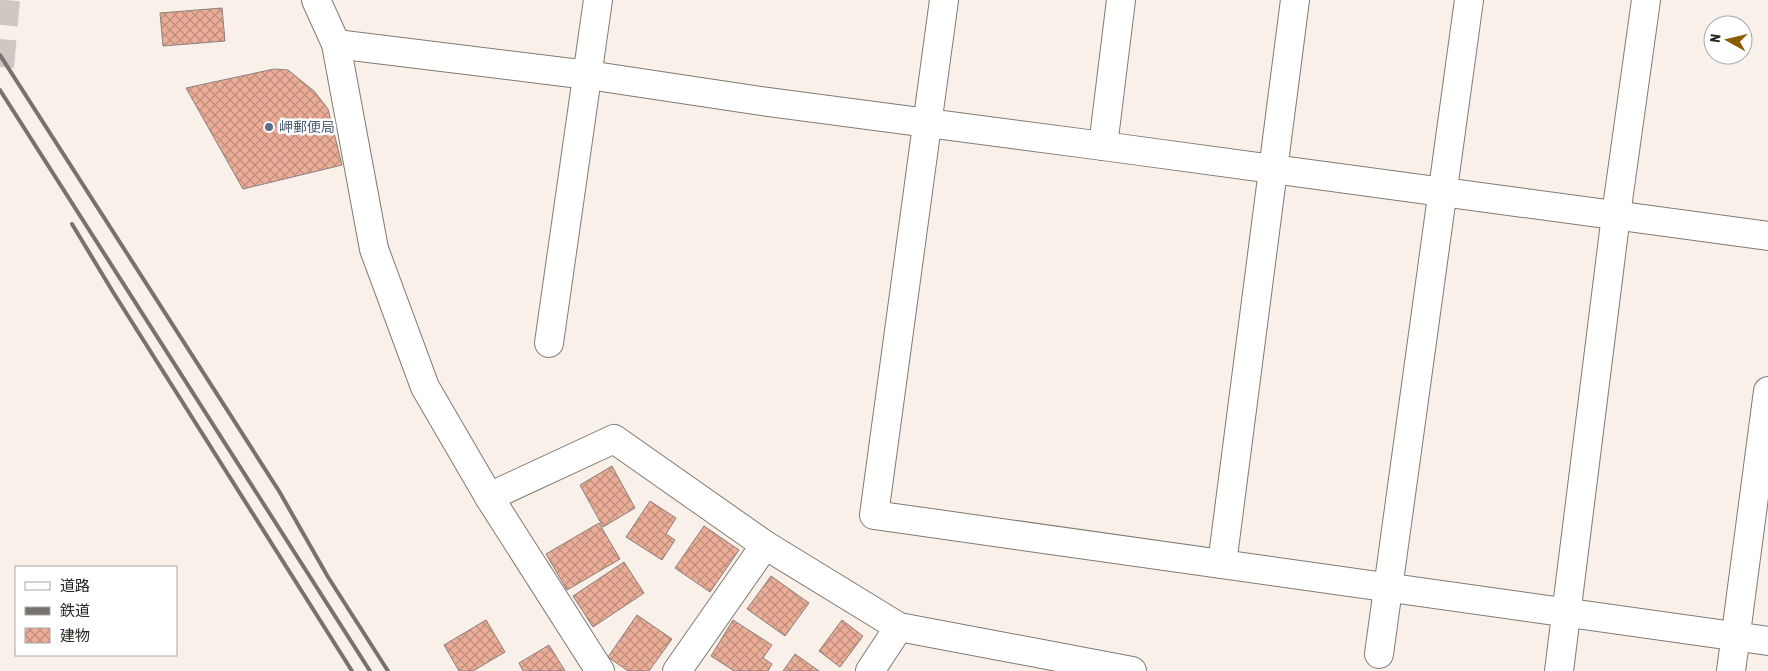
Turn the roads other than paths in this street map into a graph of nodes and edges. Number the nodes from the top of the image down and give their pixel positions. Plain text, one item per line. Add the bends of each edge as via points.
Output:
1 (316, 0) edge
2 (598, 0) edge
3 (944, 0) edge
4 (1121, 0) edge
5 (1295, 0) edge
6 (1470, 0) edge
7 (1646, 0) edge
8 (336, 44) junction
9 (588, 75) junction
10 (928, 124) junction
11 (1103, 146) junction
12 (1273, 170) junction
13 (1444, 192) junction
14 (1616, 215) junction
15 (1768, 236) edge
16 (549, 343) dead end
17 (1768, 391) edge
18 (489, 497) junction
19 (765, 545) junction
20 (1222, 564) junction
21 (1388, 586) junction
22 (1567, 612) junction
23 (899, 627) junction
24 (1736, 636) junction
25 (1768, 641) edge
26 (1379, 654) dead end
27 (1062, 665) edge
28 (600, 671) edge
29 (677, 671) edge
30 (870, 671) edge
31 (1132, 671) edge
32 (1559, 671) edge
33 (1731, 671) edge

1 - 8 street
2 - 9 street
3 - 10 street
4 - 11 street
5 - 12 street
6 - 13 street
7 - 14 street
8 - 9 street
8 - 18 street via 374,249 425,387
9 - 10 street
9 - 16 street
10 - 11 street
10 - 20 street via 874,515
11 - 12 street
12 - 13 street
12 - 20 street
13 - 14 street
13 - 21 street
14 - 15 street
14 - 22 street
17 - 24 street
18 - 19 street via 614,439
18 - 28 street
19 - 23 street
19 - 29 street
20 - 21 street
21 - 22 street
21 - 26 street
22 - 24 street
22 - 32 street
23 - 27 street
23 - 30 street
24 - 25 street
24 - 33 street
27 - 31 street

